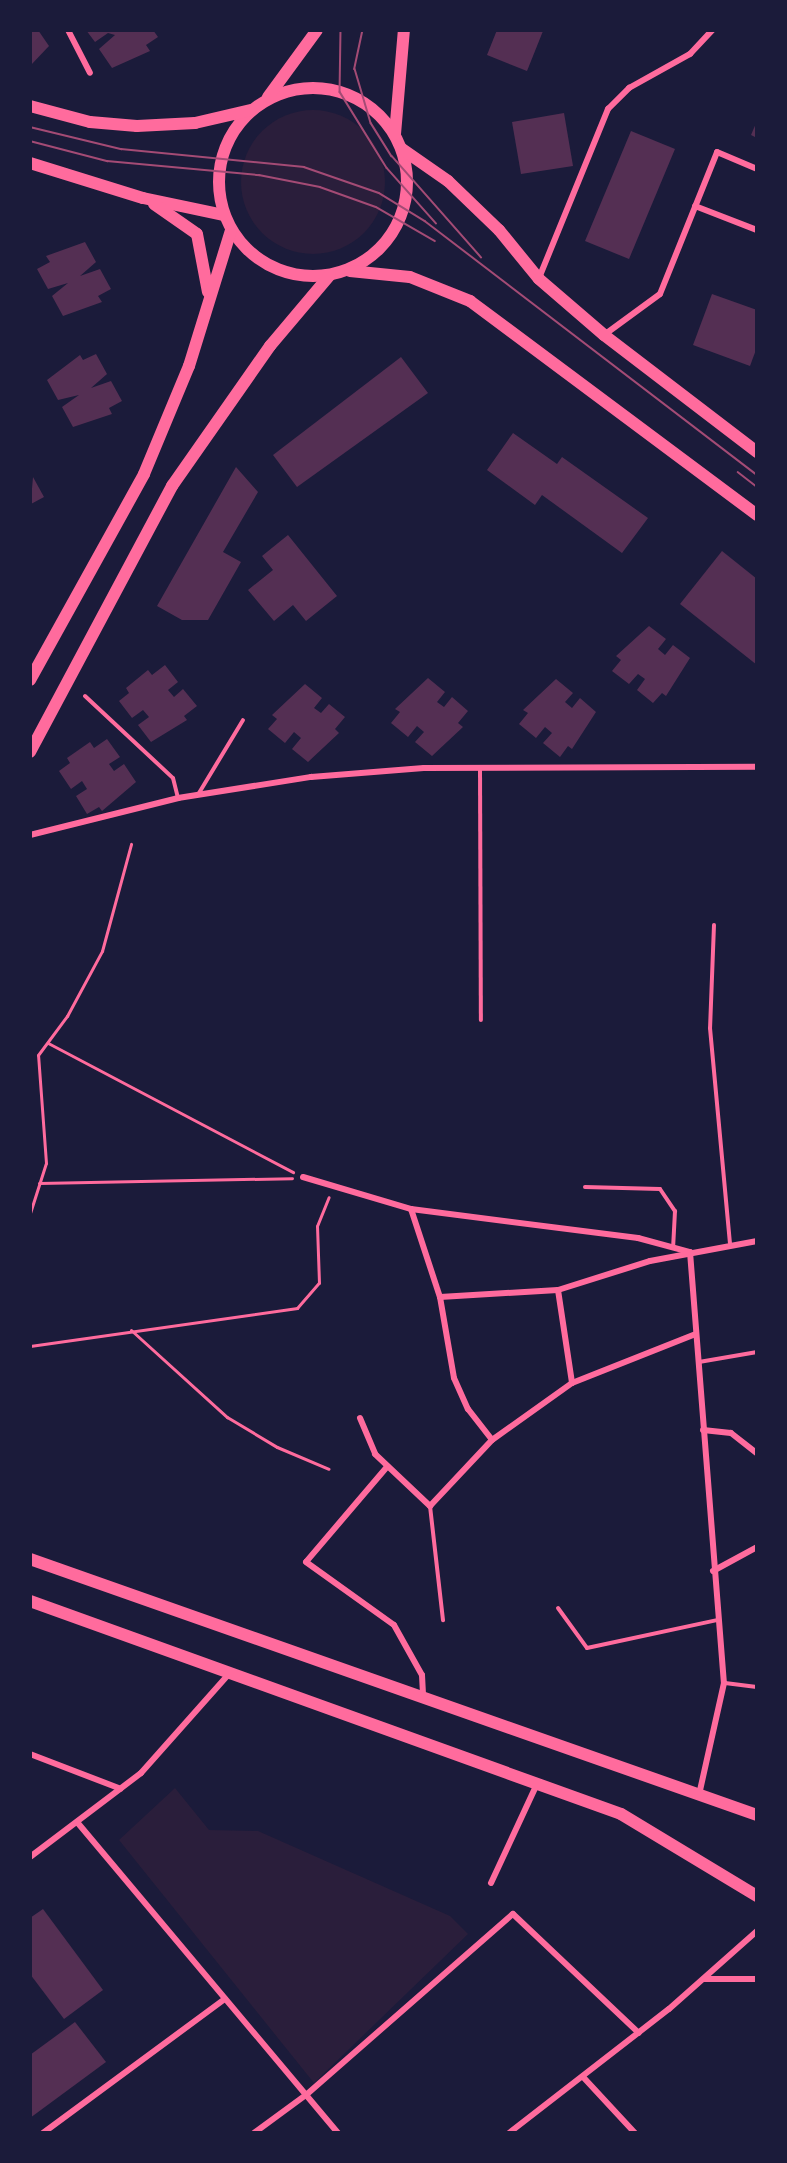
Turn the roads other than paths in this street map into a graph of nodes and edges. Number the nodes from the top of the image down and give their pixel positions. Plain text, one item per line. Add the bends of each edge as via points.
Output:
1 (68, 30) edge
2 (317, 30) edge
3 (404, 30) edge
4 (711, 30) edge
5 (90, 73) dead end
6 (266, 100) junction
7 (30, 106) edge
8 (252, 110) junction
9 (395, 135) junction
10 (402, 149) junction
11 (30, 162) edge
12 (757, 169) edge
13 (143, 198) junction
14 (695, 206) junction
15 (224, 215) junction
16 (231, 230) junction
17 (757, 230) edge
18 (346, 271) junction
19 (330, 275) junction
20 (539, 279) junction
21 (209, 302) junction
22 (603, 335) junction
23 (757, 452) edge
24 (757, 515) edge
25 (30, 680) edge
26 (85, 696) dead end
27 (243, 720) dead end
28 (30, 752) edge
29 (480, 767) junction
30 (757, 767) edge
31 (199, 794) junction
32 (178, 798) junction
33 (30, 834) edge
34 (714, 925) dead end
35 (482, 1020) dead end
36 (303, 1178) road end
37 (585, 1186) dead end
38 (411, 1209) junction
39 (757, 1240) edge
40 (730, 1244) junction
41 (673, 1247) junction
42 (690, 1252) junction
43 (558, 1290) junction
44 (440, 1297) junction
45 (696, 1334) junction
46 (757, 1352) edge
47 (698, 1363) junction
48 (572, 1383) junction
49 (360, 1418) dead end
50 (703, 1430) junction
51 (492, 1440) junction
52 (757, 1453) edge
53 (386, 1468) junction
54 (430, 1506) junction
55 (757, 1547) edge
56 (30, 1559) edge
57 (713, 1571) junction
58 (30, 1601) edge
59 (558, 1608) dead end
60 (443, 1620) dead end
61 (718, 1620) junction
62 (228, 1674) junction
63 (724, 1683) junction
64 (757, 1687) edge
65 (423, 1698) junction
66 (30, 1754) edge
67 (537, 1784) junction
68 (120, 1789) junction
69 (699, 1795) junction
70 (757, 1815) edge
71 (77, 1822) junction
72 (30, 1857) edge
73 (491, 1883) dead end
74 (757, 1896) edge
75 (757, 1931) edge
76 (703, 1979) junction
77 (757, 1979) edge
78 (225, 1999) junction
79 (639, 2033) junction
80 (584, 2078) junction
81 (306, 2095) junction
82 (43, 2133) edge
83 (254, 2133) edge
84 (338, 2133) edge
85 (509, 2133) edge
86 (635, 2133) edge

1 - 5 street
2 - 6 main road
3 - 9 main road
4 - 20 street via 690,54 629,88 608,109
6 - 8 main road
6 - 9 main road via 297,89 340,92 360,100
7 - 8 main road via 90,122 137,126 195,123
8 - 15 main road via 224,150 218,182
9 - 10 main road
10 - 18 main road via 408,192 396,229 375,254
10 - 20 main road via 448,182 499,230
11 - 13 main road
12 - 14 street via 717,152
13 - 15 main road
13 - 21 main road via 197,234
14 - 17 street
14 - 22 street via 660,294
15 - 16 main road
16 - 19 main road via 253,255 274,267 297,275
16 - 21 main road
18 - 19 main road
18 - 24 main road via 411,277 470,301
19 - 28 main road via 259,360 172,486
20 - 22 main road
21 - 25 main road via 189,366 144,474
22 - 23 main road
26 - 32 lane via 173,778
27 - 31 lane
29 - 30 street
29 - 31 street via 311,777
29 - 35 lane
31 - 32 street
32 - 33 street
34 - 40 lane via 710,1028
36 - 38 street via 334,1191
37 - 41 lane via 660,1189 675,1211
38 - 41 street via 638,1238
38 - 44 street
39 - 40 street
40 - 42 street
41 - 42 street
42 - 43 street
42 - 45 street
43 - 44 street
43 - 48 street
44 - 51 street via 454,1378 468,1409
45 - 47 street
45 - 48 street
46 - 47 lane
47 - 50 street
48 - 51 street
49 - 53 street
50 - 52 street via 732,1433
50 - 57 street
51 - 54 street
53 - 54 street
53 - 65 street via 306,1562 394,1625 422,1675
54 - 60 lane
55 - 57 street
56 - 65 main road
57 - 61 street
58 - 62 main road
59 - 61 lane via 587,1648
61 - 63 street
62 - 67 main road
62 - 68 street via 141,1773
63 - 64 lane
63 - 69 street
65 - 69 main road
66 - 68 street
67 - 73 street
67 - 74 main road via 621,1814
68 - 71 street
69 - 70 main road
71 - 72 street
71 - 78 street
75 - 76 street
76 - 77 street
76 - 79 street
78 - 81 street
78 - 82 street
79 - 80 street
79 - 81 street via 513,1914
80 - 85 street
80 - 86 street
81 - 83 street
81 - 84 street

